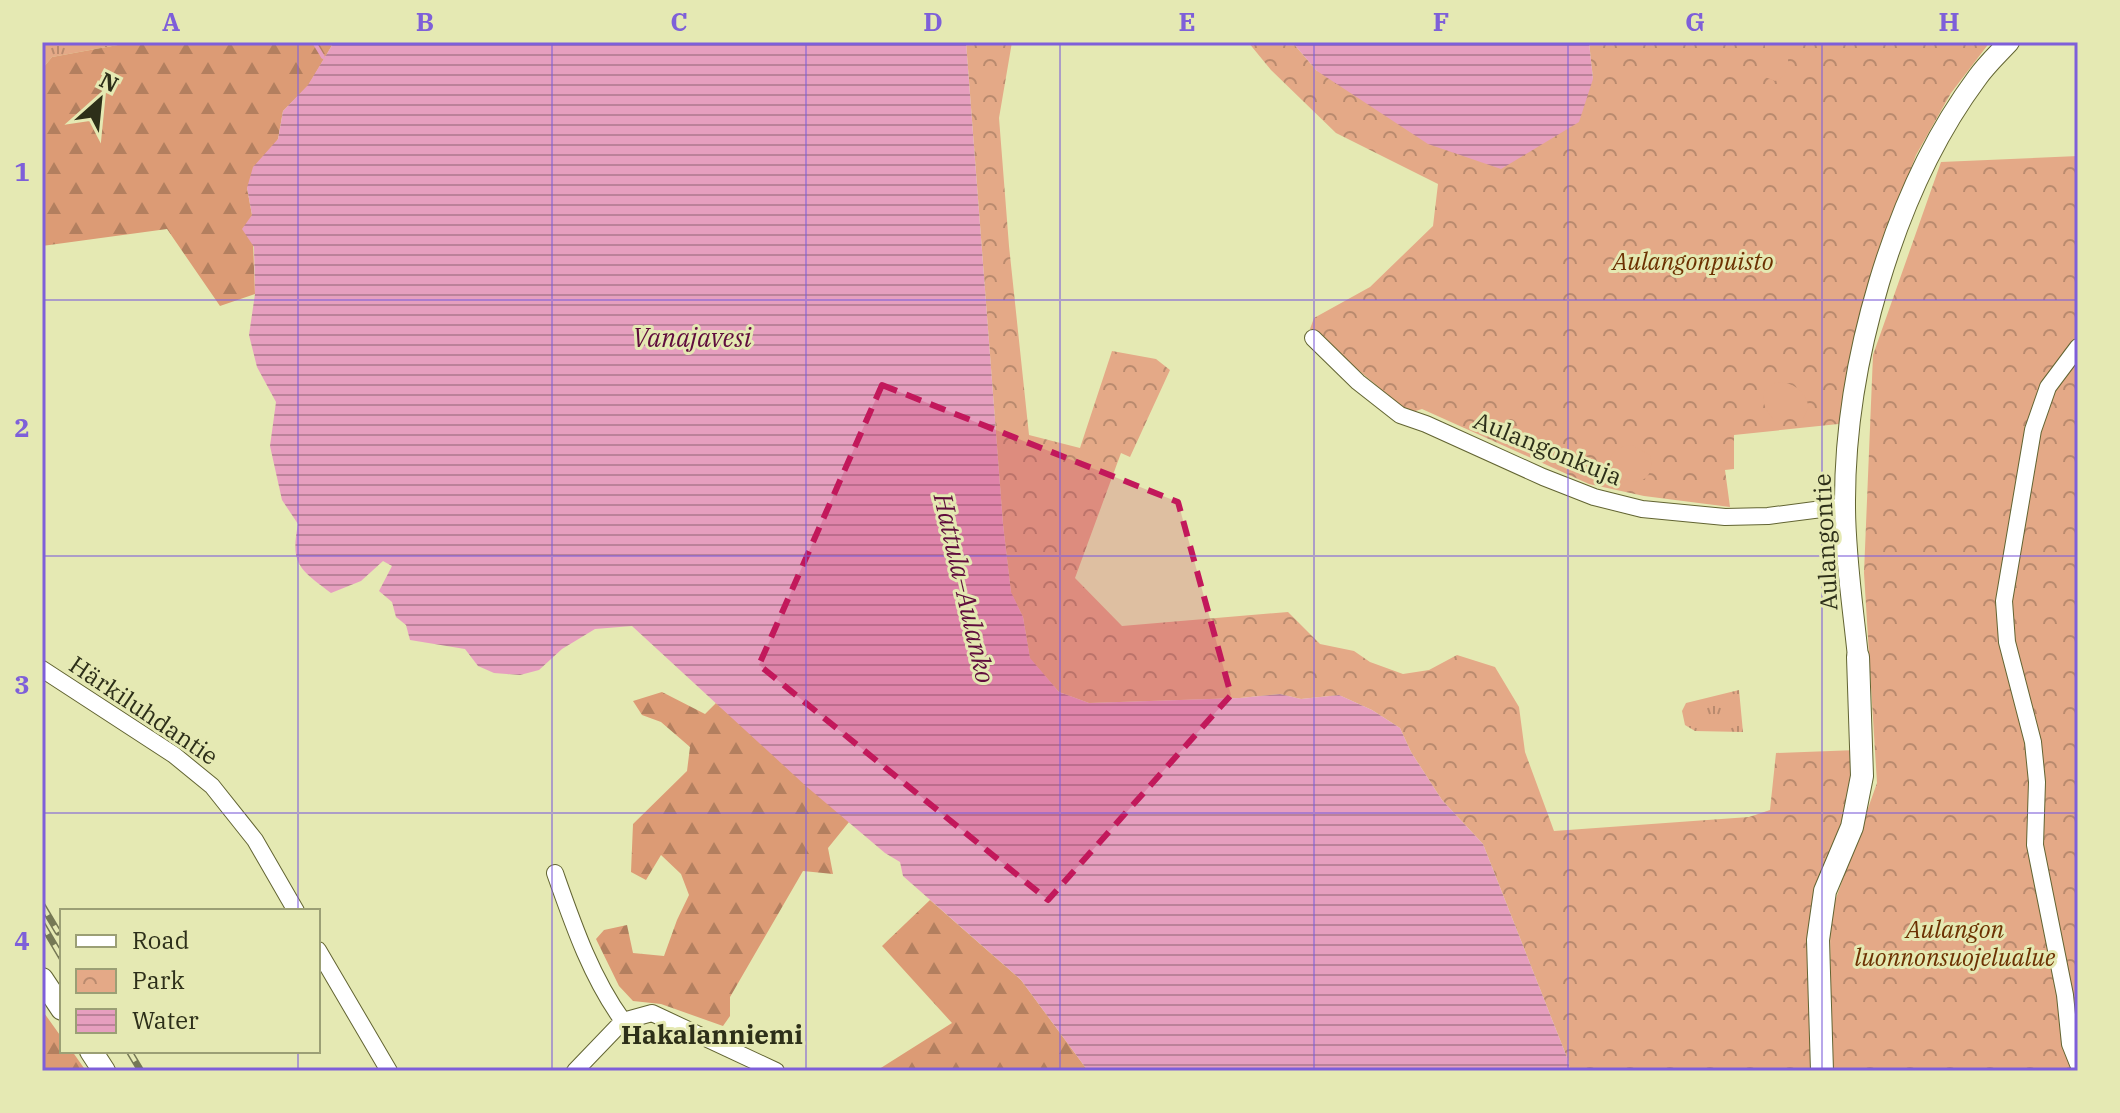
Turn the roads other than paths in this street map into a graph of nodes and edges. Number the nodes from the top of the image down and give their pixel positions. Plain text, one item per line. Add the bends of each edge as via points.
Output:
1 (2009, 42) edge
2 (1313, 338) dead end
3 (2078, 347) edge
4 (1845, 506) junction
5 (1858, 657) joint
6 (42, 669) edge
7 (555, 873) dead end
8 (295, 909) edge
9 (320, 953) edge
10 (42, 979) edge
11 (60, 1006) edge
12 (623, 1021) junction
13 (92, 1053) edge
14 (2078, 1064) edge
15 (104, 1071) edge
16 (389, 1071) edge
17 (575, 1071) edge
18 (776, 1071) edge
19 (1822, 1071) edge

1 - 4 street, Aulangontie via 1977,77 1937,141 1907,206 1857,372
2 - 4 street, Aulangonkuja via 1400,415 1594,497 1642,509 1725,517
3 - 14 street via 2048,387 2033,430 2004,601 2007,642 2033,742 2035,845
4 - 5 street, Aulangontie
5 - 19 main road, Aulangontie via 1862,776 1852,827 1825,891 1818,940
6 - 8 street, Härkiluhdantie via 212,786 255,840
7 - 12 street via 601,987
9 - 16 street
10 - 11 main road
12 - 17 street
12 - 18 street via 652,1013
13 - 15 main road

